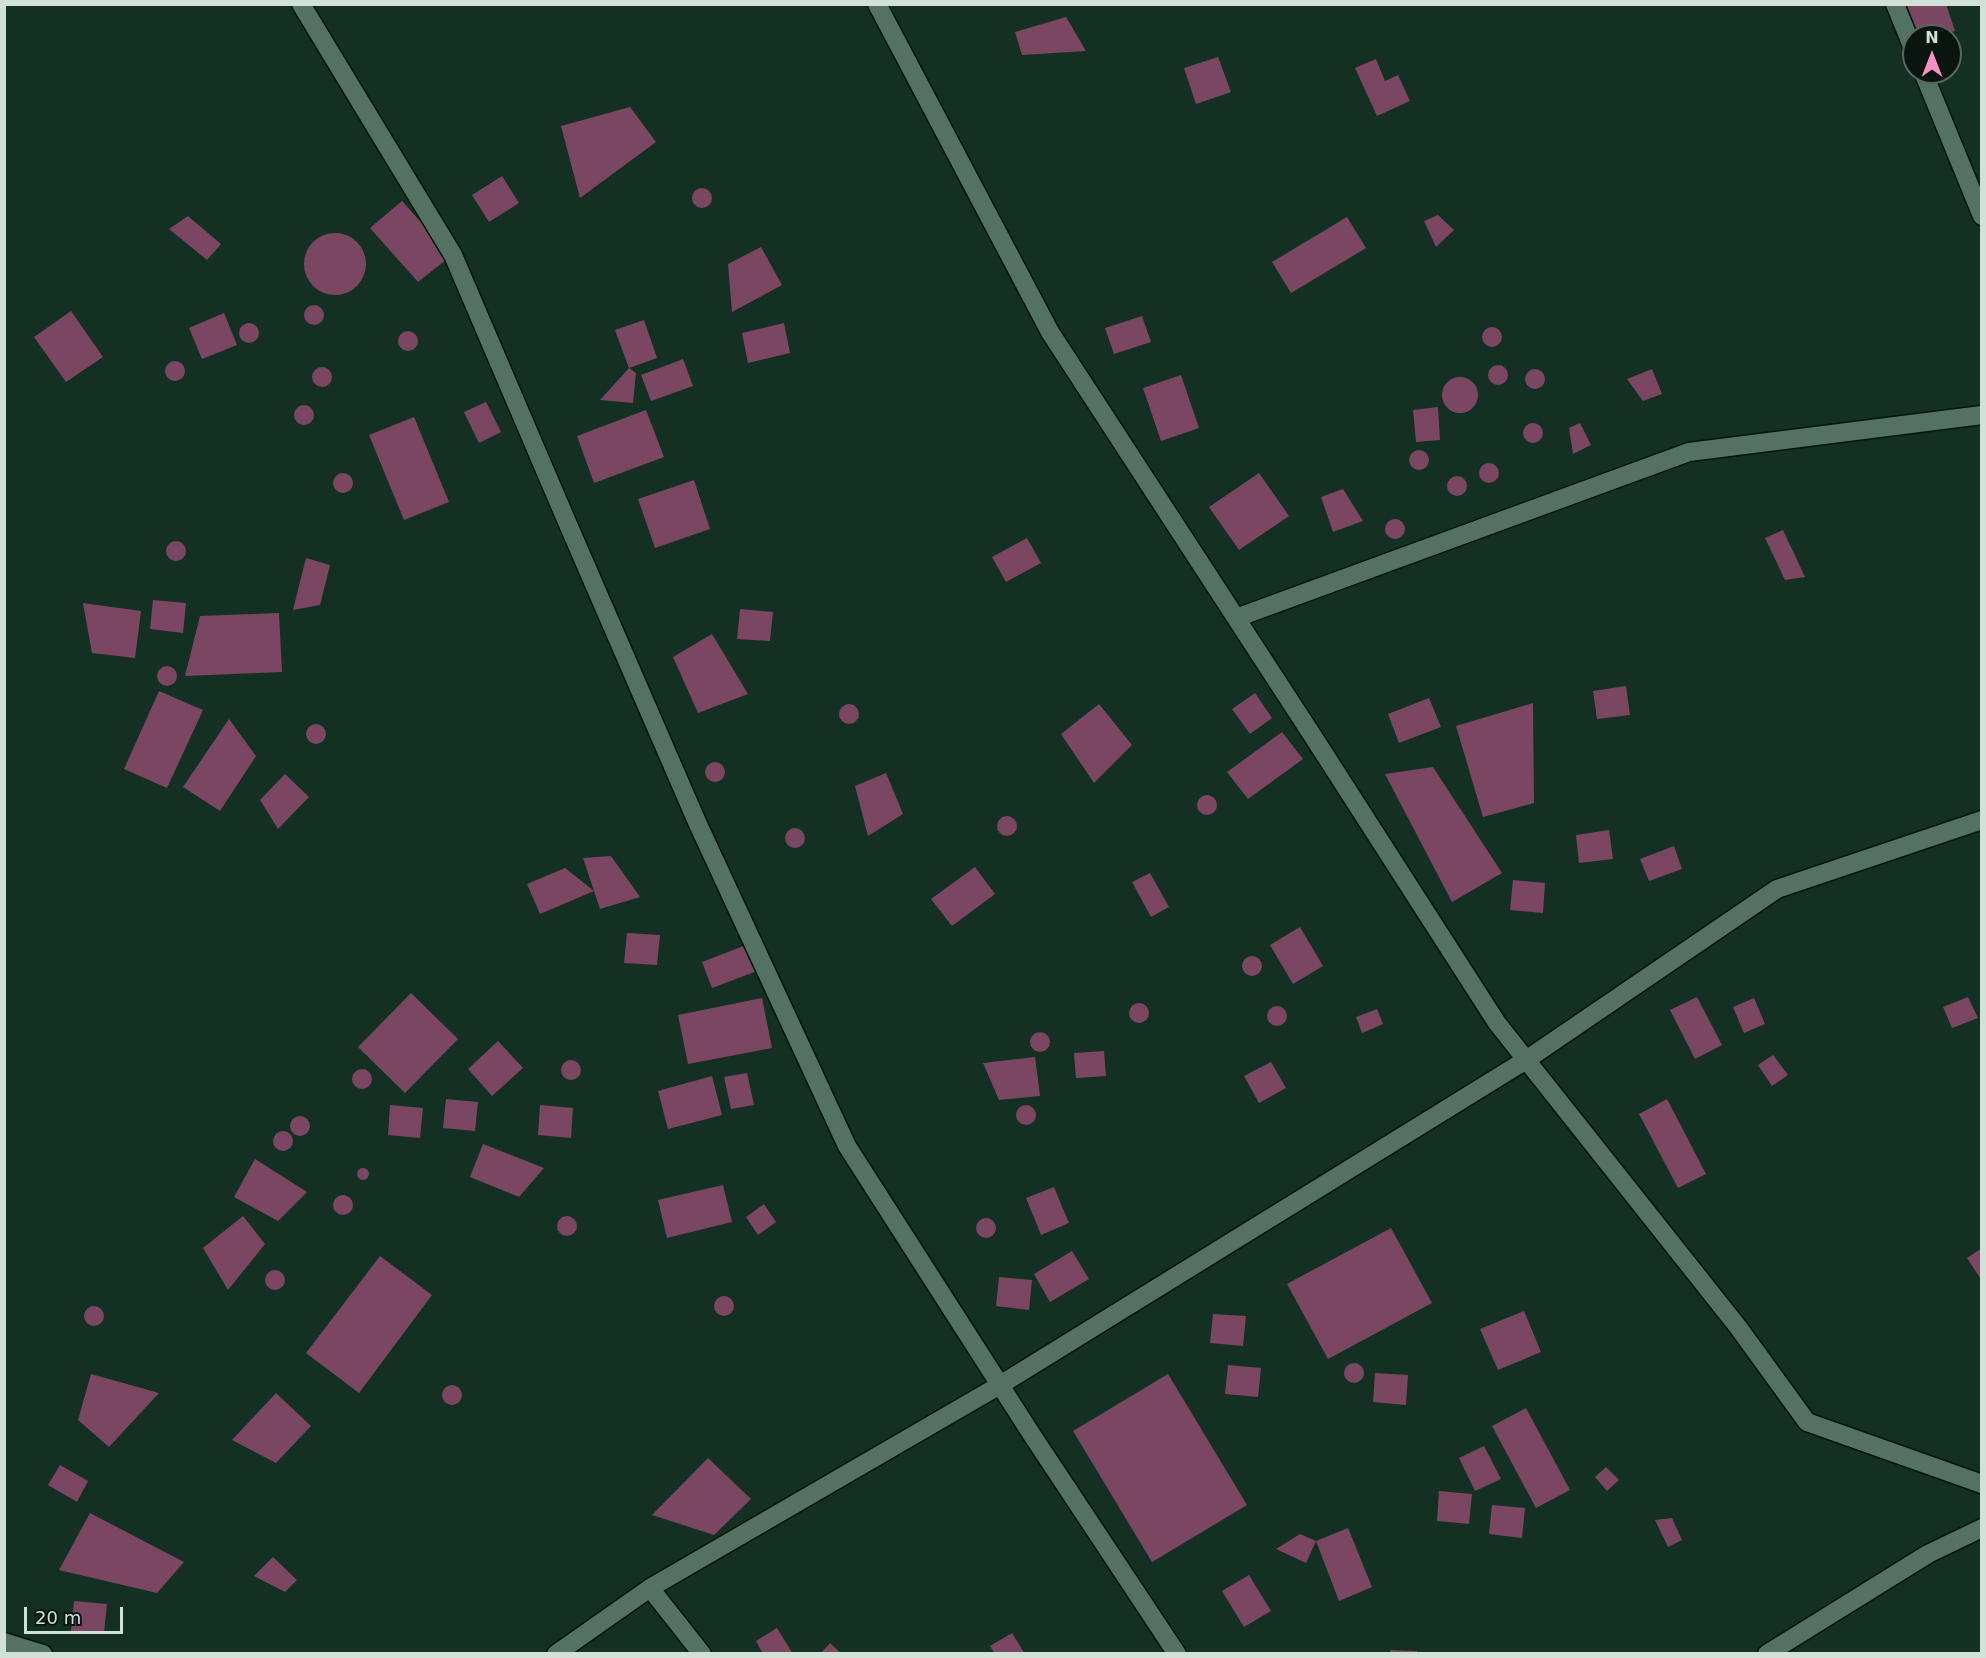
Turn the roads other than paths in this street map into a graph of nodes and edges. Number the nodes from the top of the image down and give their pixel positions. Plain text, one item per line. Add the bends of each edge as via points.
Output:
1 (301, 4) edge
2 (877, 4) edge
3 (1895, 4) edge
4 (1903, 24) edge
5 (1928, 84) edge
6 (1982, 216) edge
7 (1982, 415) edge
8 (1236, 618) junction
9 (1982, 820) edge
10 (1526, 1060) junction
11 (1000, 1385) junction
12 (1982, 1484) edge
13 (1982, 1528) edge
14 (650, 1588) junction
15 (4, 1642) edge
16 (43, 1653) edge
17 (556, 1653) edge
18 (702, 1653) edge
19 (1177, 1653) edge
20 (1767, 1653) edge

1 - 11 street via 453,255 698,822 847,1146
2 - 8 street via 1050,332
3 - 4 street
5 - 6 street
7 - 8 street via 1689,452
8 - 10 street via 1497,1023
9 - 10 street via 1777,890
10 - 11 street
10 - 12 street via 1738,1327 1807,1422
11 - 14 street
11 - 19 street
13 - 20 street via 1928,1554
14 - 17 street
14 - 18 street
15 - 16 street

